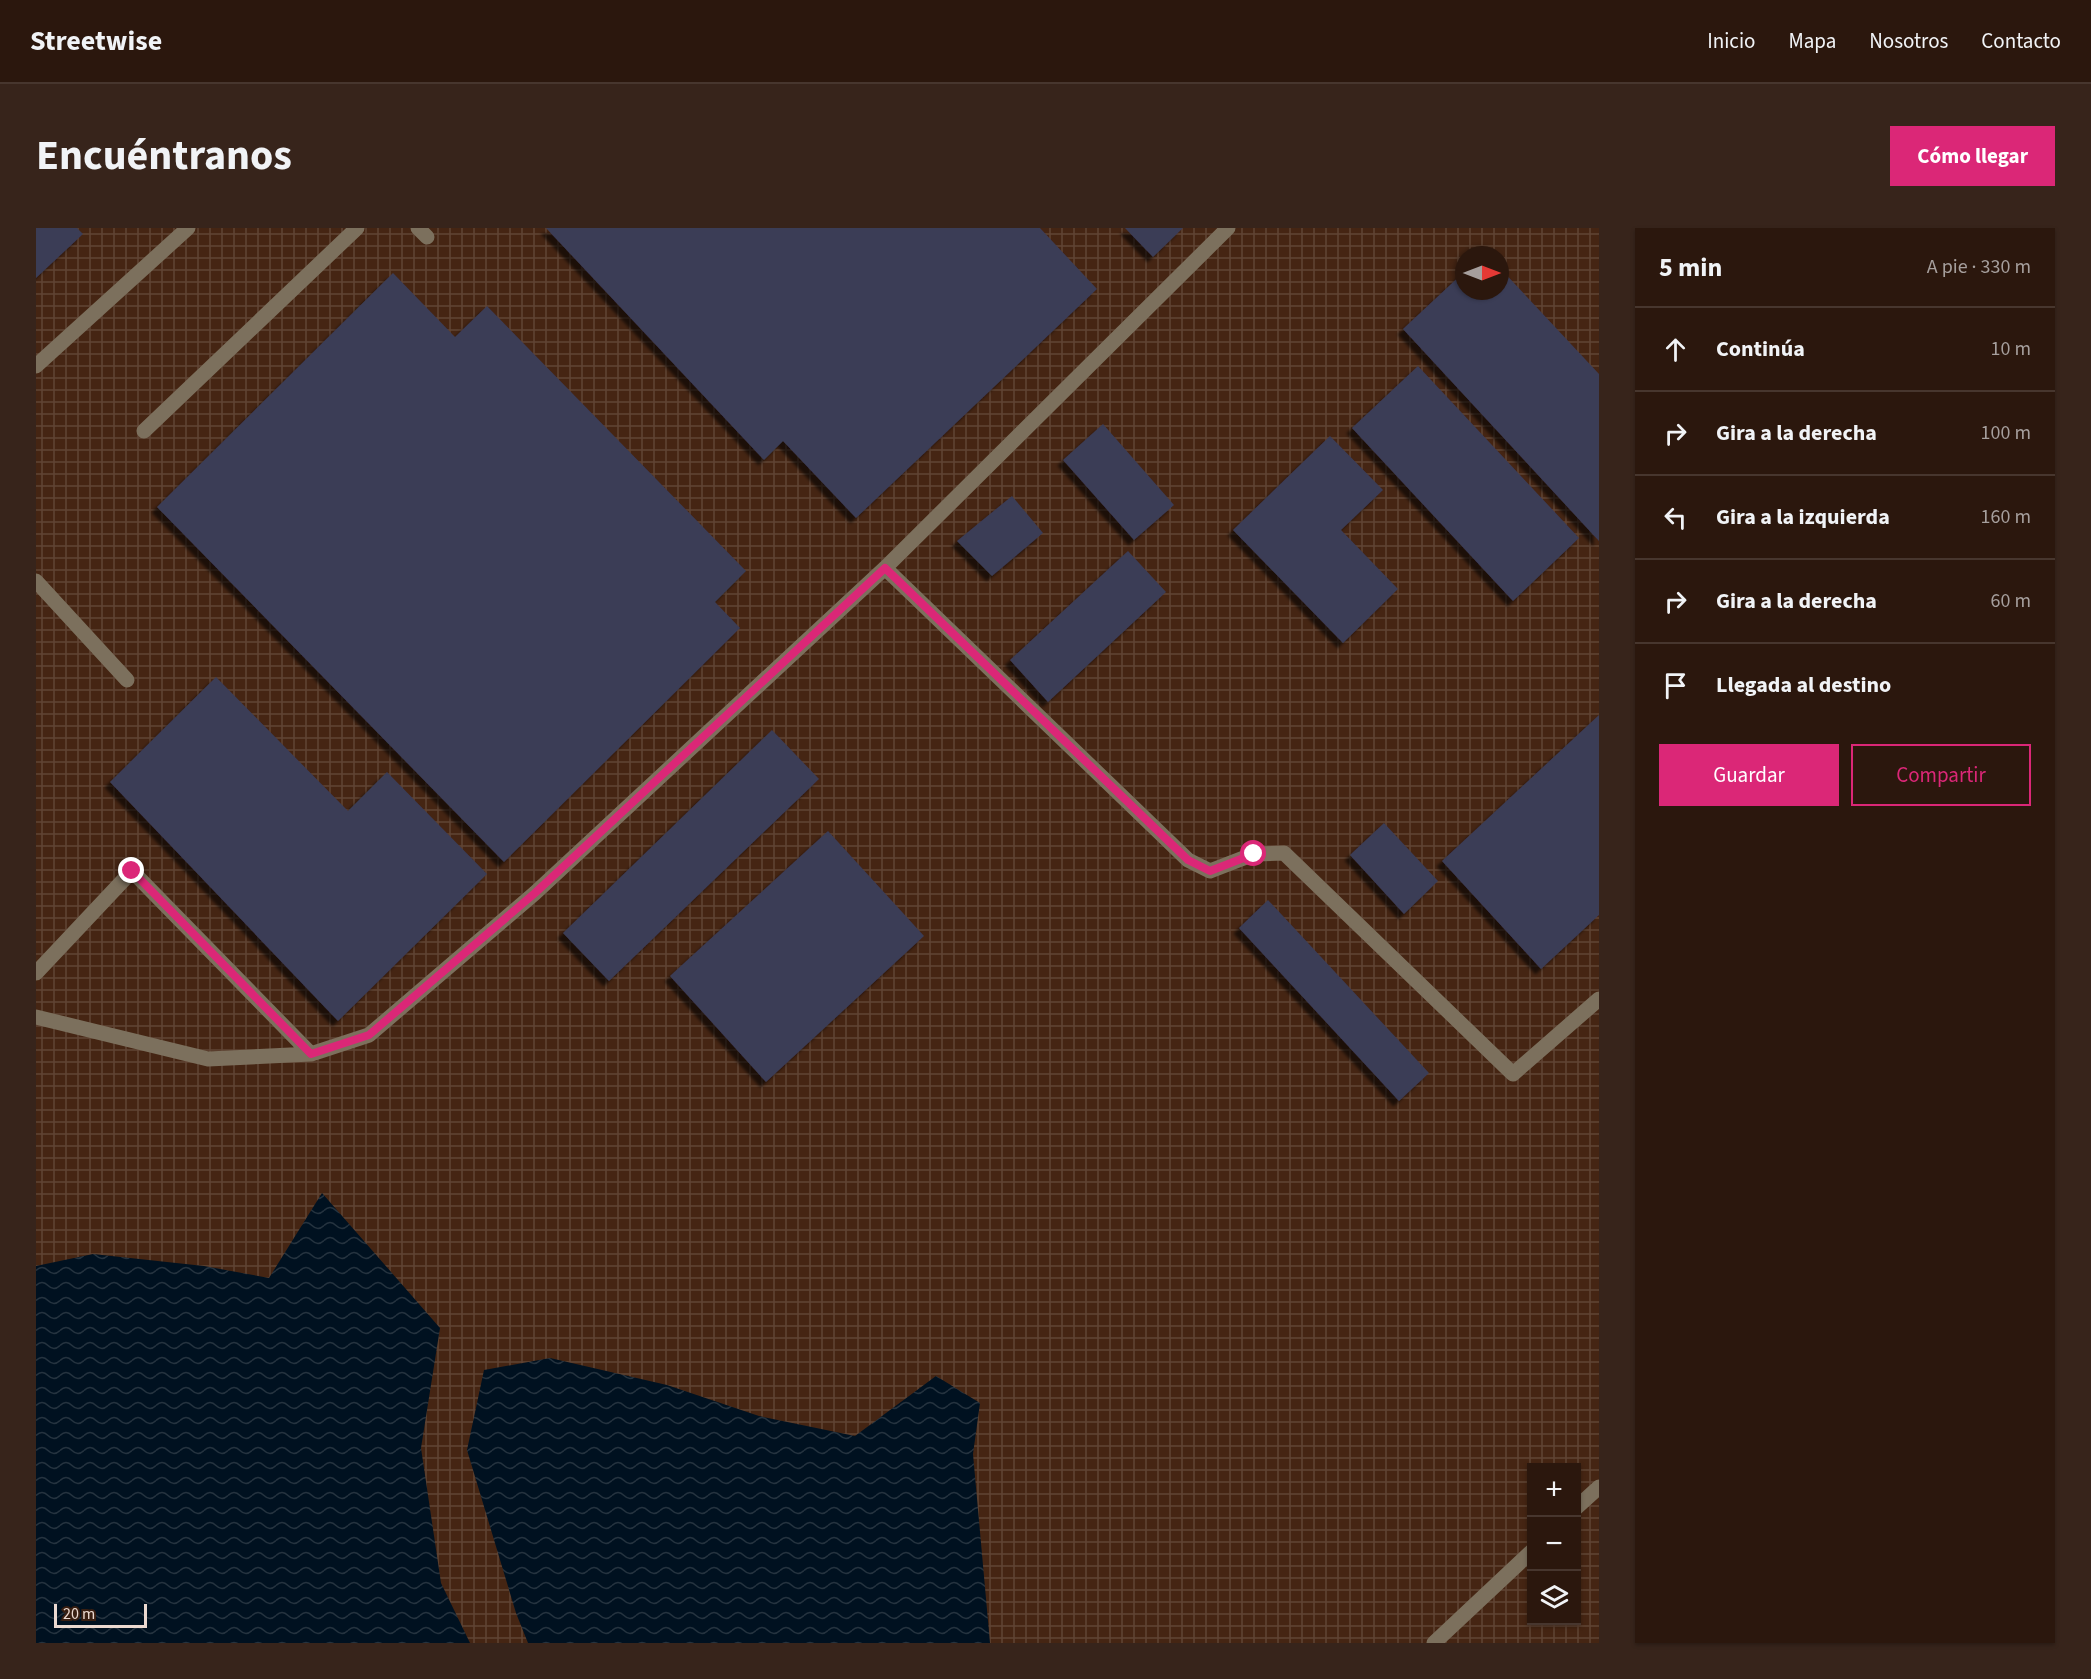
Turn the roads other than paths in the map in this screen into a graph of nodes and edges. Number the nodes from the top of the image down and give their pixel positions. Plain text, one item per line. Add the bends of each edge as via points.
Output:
1 (188, 228) edge
2 (357, 228) edge
3 (1228, 228) edge
4 (36, 366) edge
5 (144, 431) dead end
6 (885, 568) junction
7 (36, 580) edge
8 (127, 680) dead end
9 (36, 973) edge
10 (1599, 999) edge
11 (36, 1017) edge
12 (311, 1054) junction
13 (1599, 1487) edge
14 (1581, 1503) edge
15 (1527, 1556) edge
16 (1434, 1643) edge

1 - 4 lane
2 - 5 lane
3 - 6 lane
6 - 10 lane via 1188,860 1210,871 1254,854 1284,853 1513,1074
6 - 12 lane via 535,893 369,1035
7 - 8 lane
9 - 12 lane via 132,871
11 - 12 lane via 208,1059
13 - 14 lane
15 - 16 lane

